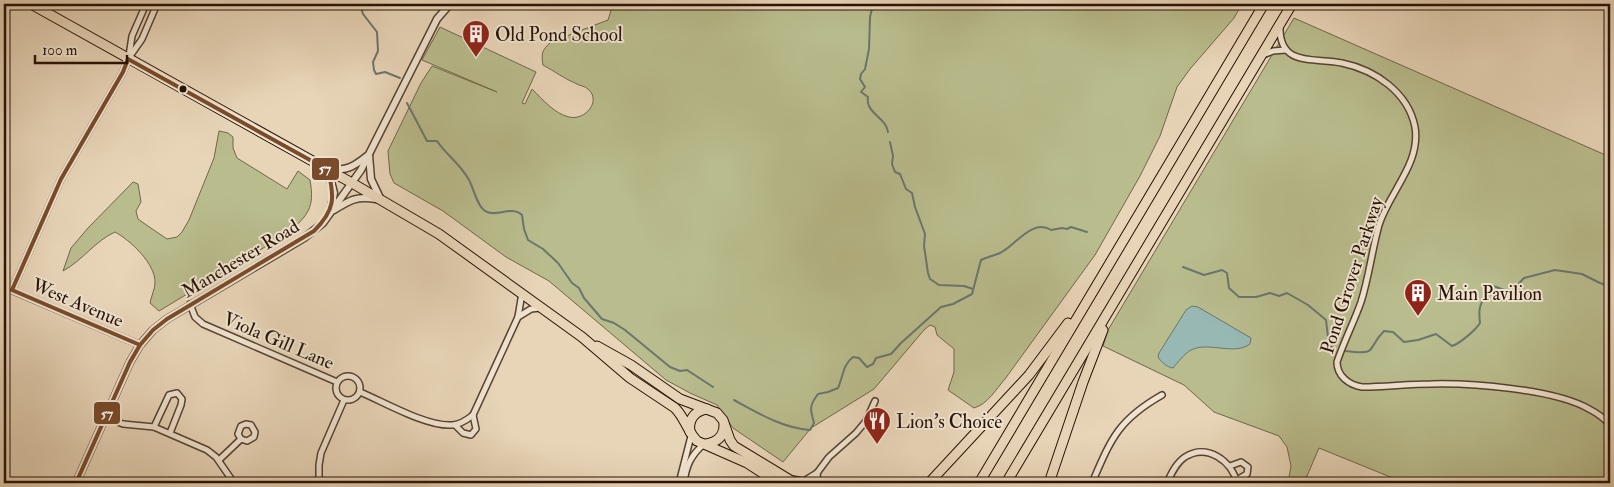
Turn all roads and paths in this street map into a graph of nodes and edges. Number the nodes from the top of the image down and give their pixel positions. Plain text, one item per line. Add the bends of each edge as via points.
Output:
1 (31, 4) edge
2 (146, 4) edge
3 (157, 4) edge
4 (450, 4) edge
5 (1264, 4) edge
6 (1292, 4) edge
7 (1280, 24) junction
8 (1286, 50) junction
9 (1262, 56) junction
10 (128, 59) junction
11 (369, 155) junction
12 (328, 170) junction
13 (352, 183) junction
14 (380, 199) junction
15 (331, 212) junction
16 (4, 287) edge
17 (12, 290) junction
18 (522, 294) junction
19 (1114, 303) junction
20 (190, 304) junction
21 (1085, 304) junction
22 (541, 307) junction
23 (518, 317) junction
24 (582, 337) junction
25 (140, 345) junction
26 (337, 382) junction
27 (360, 392) junction
28 (1162, 396) dead end
29 (344, 400) junction
30 (875, 401) dead end
31 (706, 409) junction
32 (473, 415) junction
33 (104, 417) junction
34 (724, 423) junction
35 (455, 425) junction
36 (1610, 425) edge
37 (154, 426) junction
38 (170, 433) junction
39 (691, 434) junction
40 (241, 439) dead end
41 (705, 444) junction
42 (219, 460) junction
43 (1230, 466) junction
44 (817, 473) junction
45 (4, 479) edge
46 (792, 481) edge
47 (1237, 482) edge
48 (14, 483) edge
49 (76, 483) edge
50 (234, 483) edge
51 (319, 483) edge
52 (679, 483) edge
53 (684, 483) edge
54 (778, 483) edge
55 (818, 483) edge
56 (930, 483) edge
57 (978, 483) edge
58 (1006, 483) edge
59 (1050, 483) edge
60 (1092, 483) edge
61 (1167, 483) edge

1 - 10 main road
2 - 10 street via 132,36
3 - 10 street via 142,39
4 - 11 street, Manchester Road via 437,19
5 - 21 main road
6 - 7 main road
7 - 8 street via 1280,36
7 - 9 main road
8 - 9 street
8 - 36 street, Pond Grover Parkway via 1304,60 1344,63 1388,83 1404,101 1414,127 1412,160 1385,209 1360,304 1337,362 1344,379 1362,387 1438,384 1507,388 1548,395 1579,404 1603,417
9 - 19 main road
10 - 12 main road
10 - 17 street via 61,179
11 - 12 street via 350,168
11 - 13 street, Manchester Road
11 - 14 street via 371,179
12 - 13 main road
12 - 15 street via 334,193
13 - 14 main road
13 - 15 street, Manchester Road
14 - 15 street via 354,198
14 - 18 main road via 439,234
15 - 20 street, Manchester Road via 304,238
16 - 17 street, West Avenue
17 - 25 street, West Avenue
18 - 22 main road
18 - 23 street, Viola Gill Lane
19 - 58 main road
19 - 59 main road via 1083,382
20 - 25 street, Manchester Road via 153,330
20 - 26 street, Viola Gill Lane via 195,317 203,324
21 - 56 main road via 1029,375
21 - 57 main road
22 - 23 street
22 - 24 main road
23 - 32 street, Viola Gill Lane
24 - 31 main road via 631,365 669,392
24 - 39 main road via 630,378 675,408
25 - 33 street, Manchester Road
26 - 27 street, Viola Gill Lane via 343,377 355,378 360,384
26 - 29 street, Viola Gill Lane via 336,393
27 - 29 street via 352,400
27 - 35 street, Viola Gill Lane via 431,422
28 - 60 street via 1124,422
29 - 51 street via 321,453
30 - 44 street via 866,421
31 - 34 main road via 718,413
31 - 39 main road via 692,418
32 - 35 street
32 - 35 street, Viola Gill Lane via 476,429 471,435 462,433
33 - 37 street via 122,424
33 - 49 street, Manchester Road
34 - 41 main road via 721,437
34 - 46 main road via 734,446
37 - 38 street
37 - 38 street via 169,394 177,394 182,405
38 - 42 street via 207,450
39 - 41 main road via 697,442
39 - 52 street
40 - 42 street
41 - 53 street via 688,462
41 - 54 main road via 747,463
42 - 50 street
43 - 47 street
43 - 47 street via 1241,462 1248,467 1247,474
43 - 61 street via 1211,454 1193,454 1180,461
44 - 46 street via 804,481
44 - 55 street
45 - 48 street

